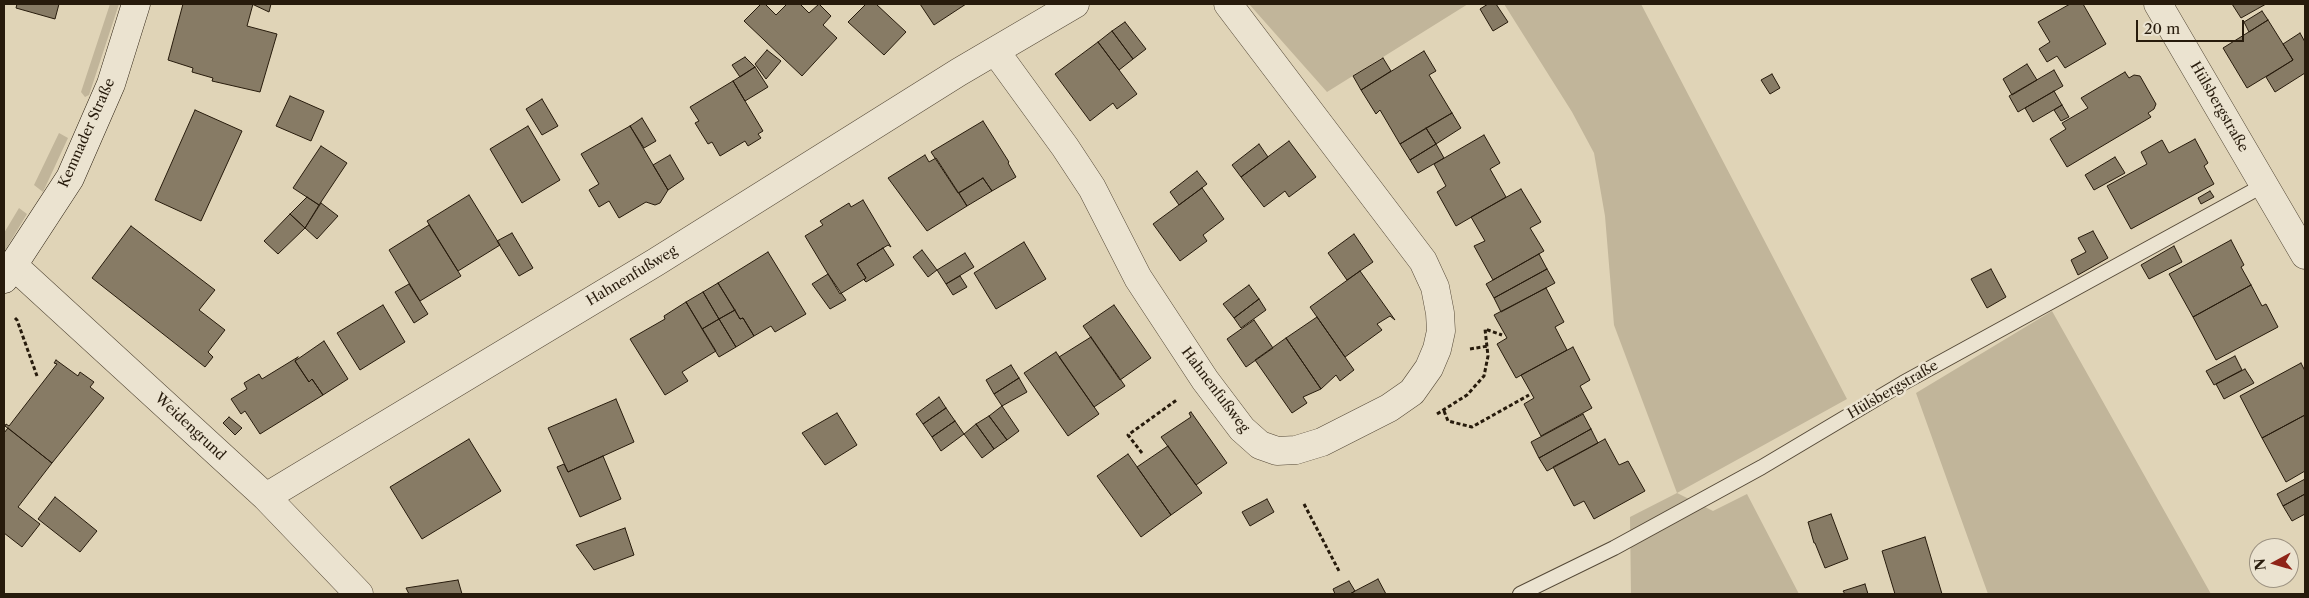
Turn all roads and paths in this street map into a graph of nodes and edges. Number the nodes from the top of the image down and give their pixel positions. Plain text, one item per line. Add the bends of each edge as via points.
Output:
1 (136, 4) edge
2 (1075, 4) edge
3 (1228, 4) edge
4 (2158, 4) edge
5 (996, 52) junction
6 (2264, 185) junction
7 (2305, 254) edge
8 (9, 273) edge
9 (15, 318) dead end
10 (1502, 335) dead end
11 (37, 376) dead end
12 (1205, 380) junction
13 (1529, 395) dead end
14 (1444, 411) junction
15 (1432, 417) dead end
16 (1142, 453) dead end
17 (266, 497) junction
18 (1304, 504) dead end
19 (1339, 571) dead end
20 (359, 594) edge
21 (1520, 594) edge

1 - 8 street, Kemnader Straße via 110,84 71,175
2 - 5 street, Hahnenfußweg
3 - 12 street, Hahnenfußweg via 1423,261 1438,302 1441,331 1433,361 1412,392 1389,408 1322,442 1296,450 1277,451 1260,445 1242,429
4 - 6 street, Hülsbergstraße
5 - 12 street, Hahnenfußweg via 1092,188 1130,266
5 - 17 street, Hahnenfußweg
6 - 7 street, Hülsbergstraße
6 - 21 lane, Hülsbergstraße via 1903,383 1614,548
8 - 17 street, Weidengrund
9 - 11 path
10 - 14 path via 1486,329 1488,356 1484,376 1475,388
12 - 16 path via 1128,435
13 - 14 path via 1472,427 1448,421
14 - 15 path
17 - 20 street, Weidengrund
18 - 19 path

